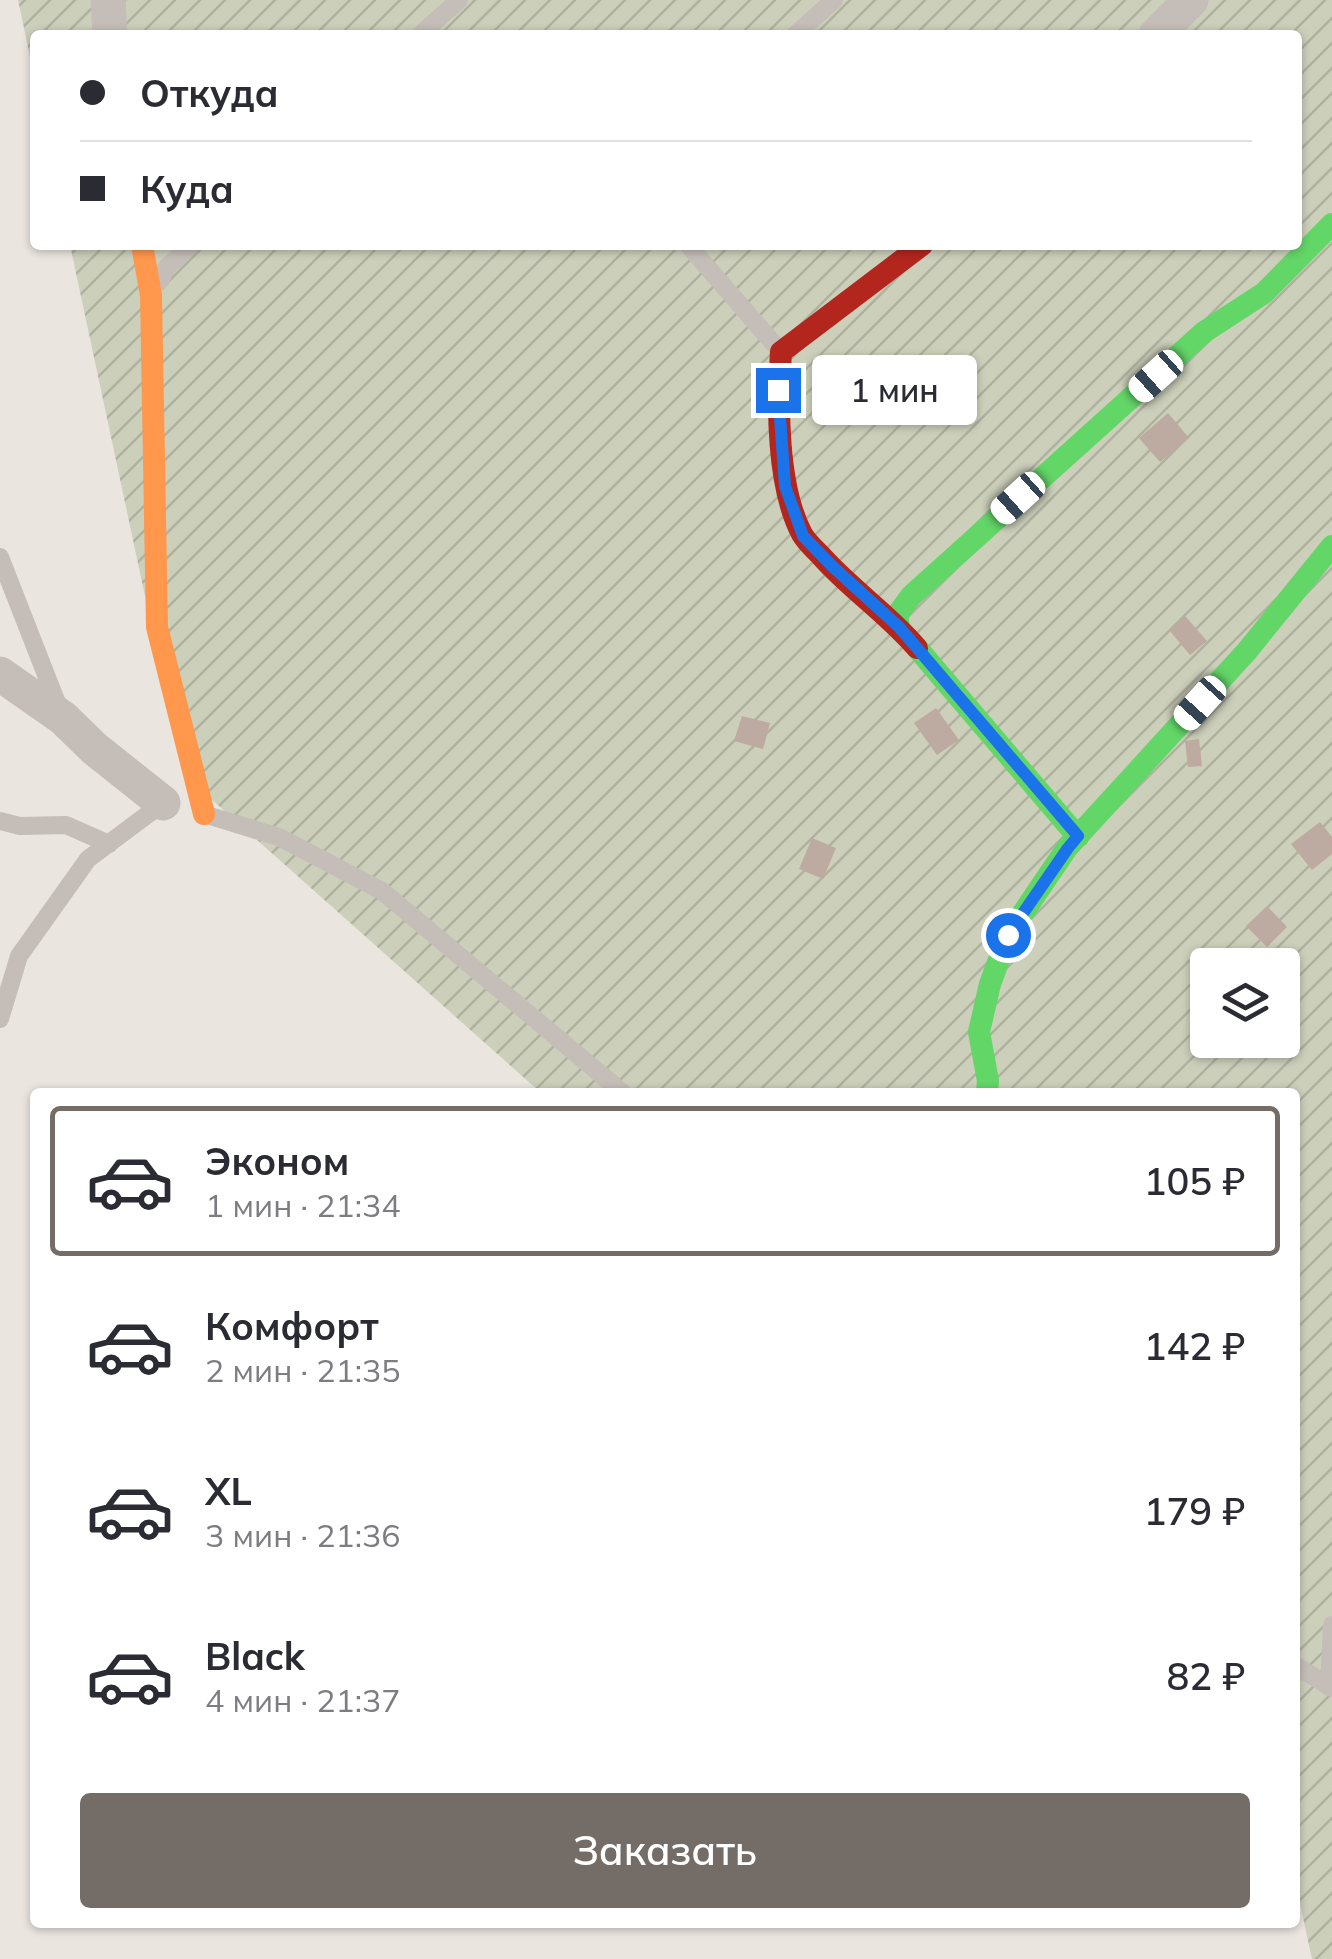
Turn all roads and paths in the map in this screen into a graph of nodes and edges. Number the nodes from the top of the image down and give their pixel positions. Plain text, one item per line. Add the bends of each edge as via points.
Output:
1 (108, 0) edge
2 (458, 0) edge
3 (834, 0) edge
4 (1191, 0) edge
5 (110, 30) edge
6 (425, 30) edge
7 (801, 30) edge
8 (1161, 30) edge
9 (1332, 224) edge
10 (143, 250) edge
11 (186, 250) edge
12 (692, 250) edge
13 (915, 250) edge
14 (152, 295) junction
15 (781, 352) junction
16 (1332, 546) edge
17 (0, 557) edge
18 (899, 627) junction
19 (0, 674) edge
20 (63, 718) junction
21 (163, 802) junction
22 (204, 814) junction
23 (0, 821) edge
24 (1078, 836) junction
25 (109, 844) junction
26 (0, 1018) edge
27 (617, 1088) edge
28 (987, 1088) edge
29 (1332, 1625) edge
30 (1300, 1669) edge
31 (1331, 1688) edge

1 - 5 street
2 - 6 lane
3 - 7 lane
4 - 8 street
9 - 18 street via 1264,292 1204,332 911,596 896,615
10 - 14 street
11 - 14 lane
12 - 15 lane
13 - 15 street
14 - 22 street via 157,627
15 - 18 street via 785,486 803,536
16 - 24 street via 1247,651
17 - 20 lane
18 - 24 street
19 - 20 street
20 - 21 street
21 - 22 lane
21 - 25 lane
22 - 27 lane via 279,837 382,891
23 - 25 lane via 66,825
24 - 28 street via 1008,935 990,984 979,1032
25 - 26 lane via 88,859 20,956
29 - 31 lane
30 - 31 lane

